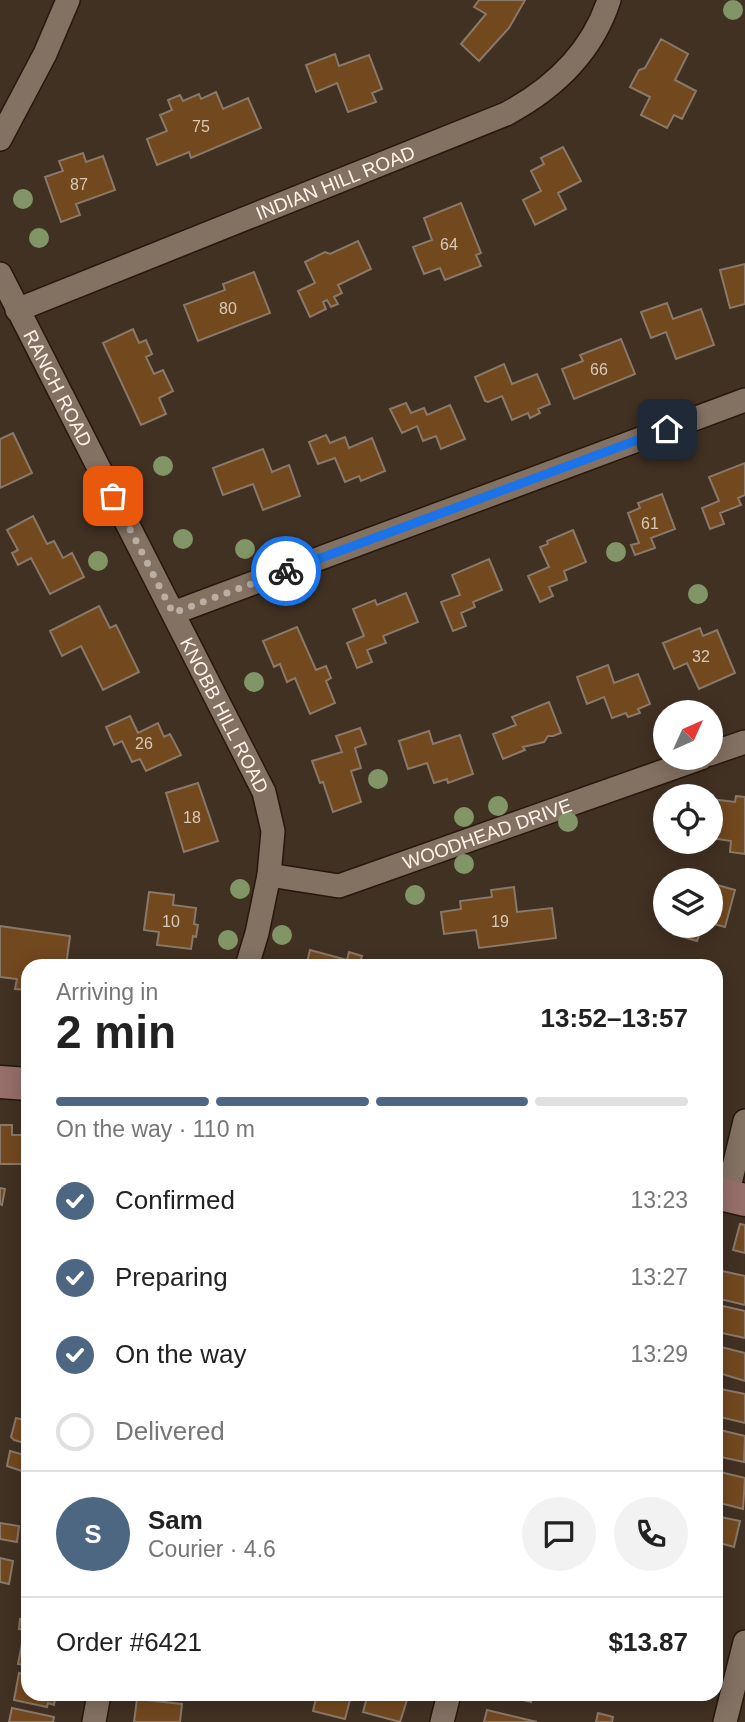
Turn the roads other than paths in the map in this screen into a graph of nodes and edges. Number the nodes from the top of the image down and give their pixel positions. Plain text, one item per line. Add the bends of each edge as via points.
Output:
1 (68, 0) edge
2 (609, 0) edge
3 (0, 139) edge
4 (0, 274) edge
5 (17, 310) junction
6 (745, 400) edge
7 (173, 613) junction
8 (745, 742) edge
9 (723, 750) edge
10 (667, 770) edge
11 (269, 875) junction
12 (249, 959) edge
13 (0, 1082) edge
14 (21, 1084) edge
15 (745, 1121) edge
16 (729, 1196) edge
17 (745, 1642) edge
18 (98, 1701) edge
19 (447, 1701) edge
20 (94, 1722) edge
21 (442, 1722) edge
22 (725, 1722) edge

1 - 3 street
2 - 5 street, INDIAN HILL ROAD via 592,40 576,61 539,95 506,114
4 - 5 street, RANCH ROAD
5 - 7 street, RANCH ROAD
6 - 7 street, KNOBB HILL ROAD
7 - 11 street, KNOBB HILL ROAD via 264,792 274,831
8 - 9 street
10 - 11 street, WOODHEAD DRIVE via 339,886
11 - 12 street, KNOBB HILL ROAD
13 - 14 main road
15 - 16 street
17 - 22 street
18 - 20 street
19 - 21 street

